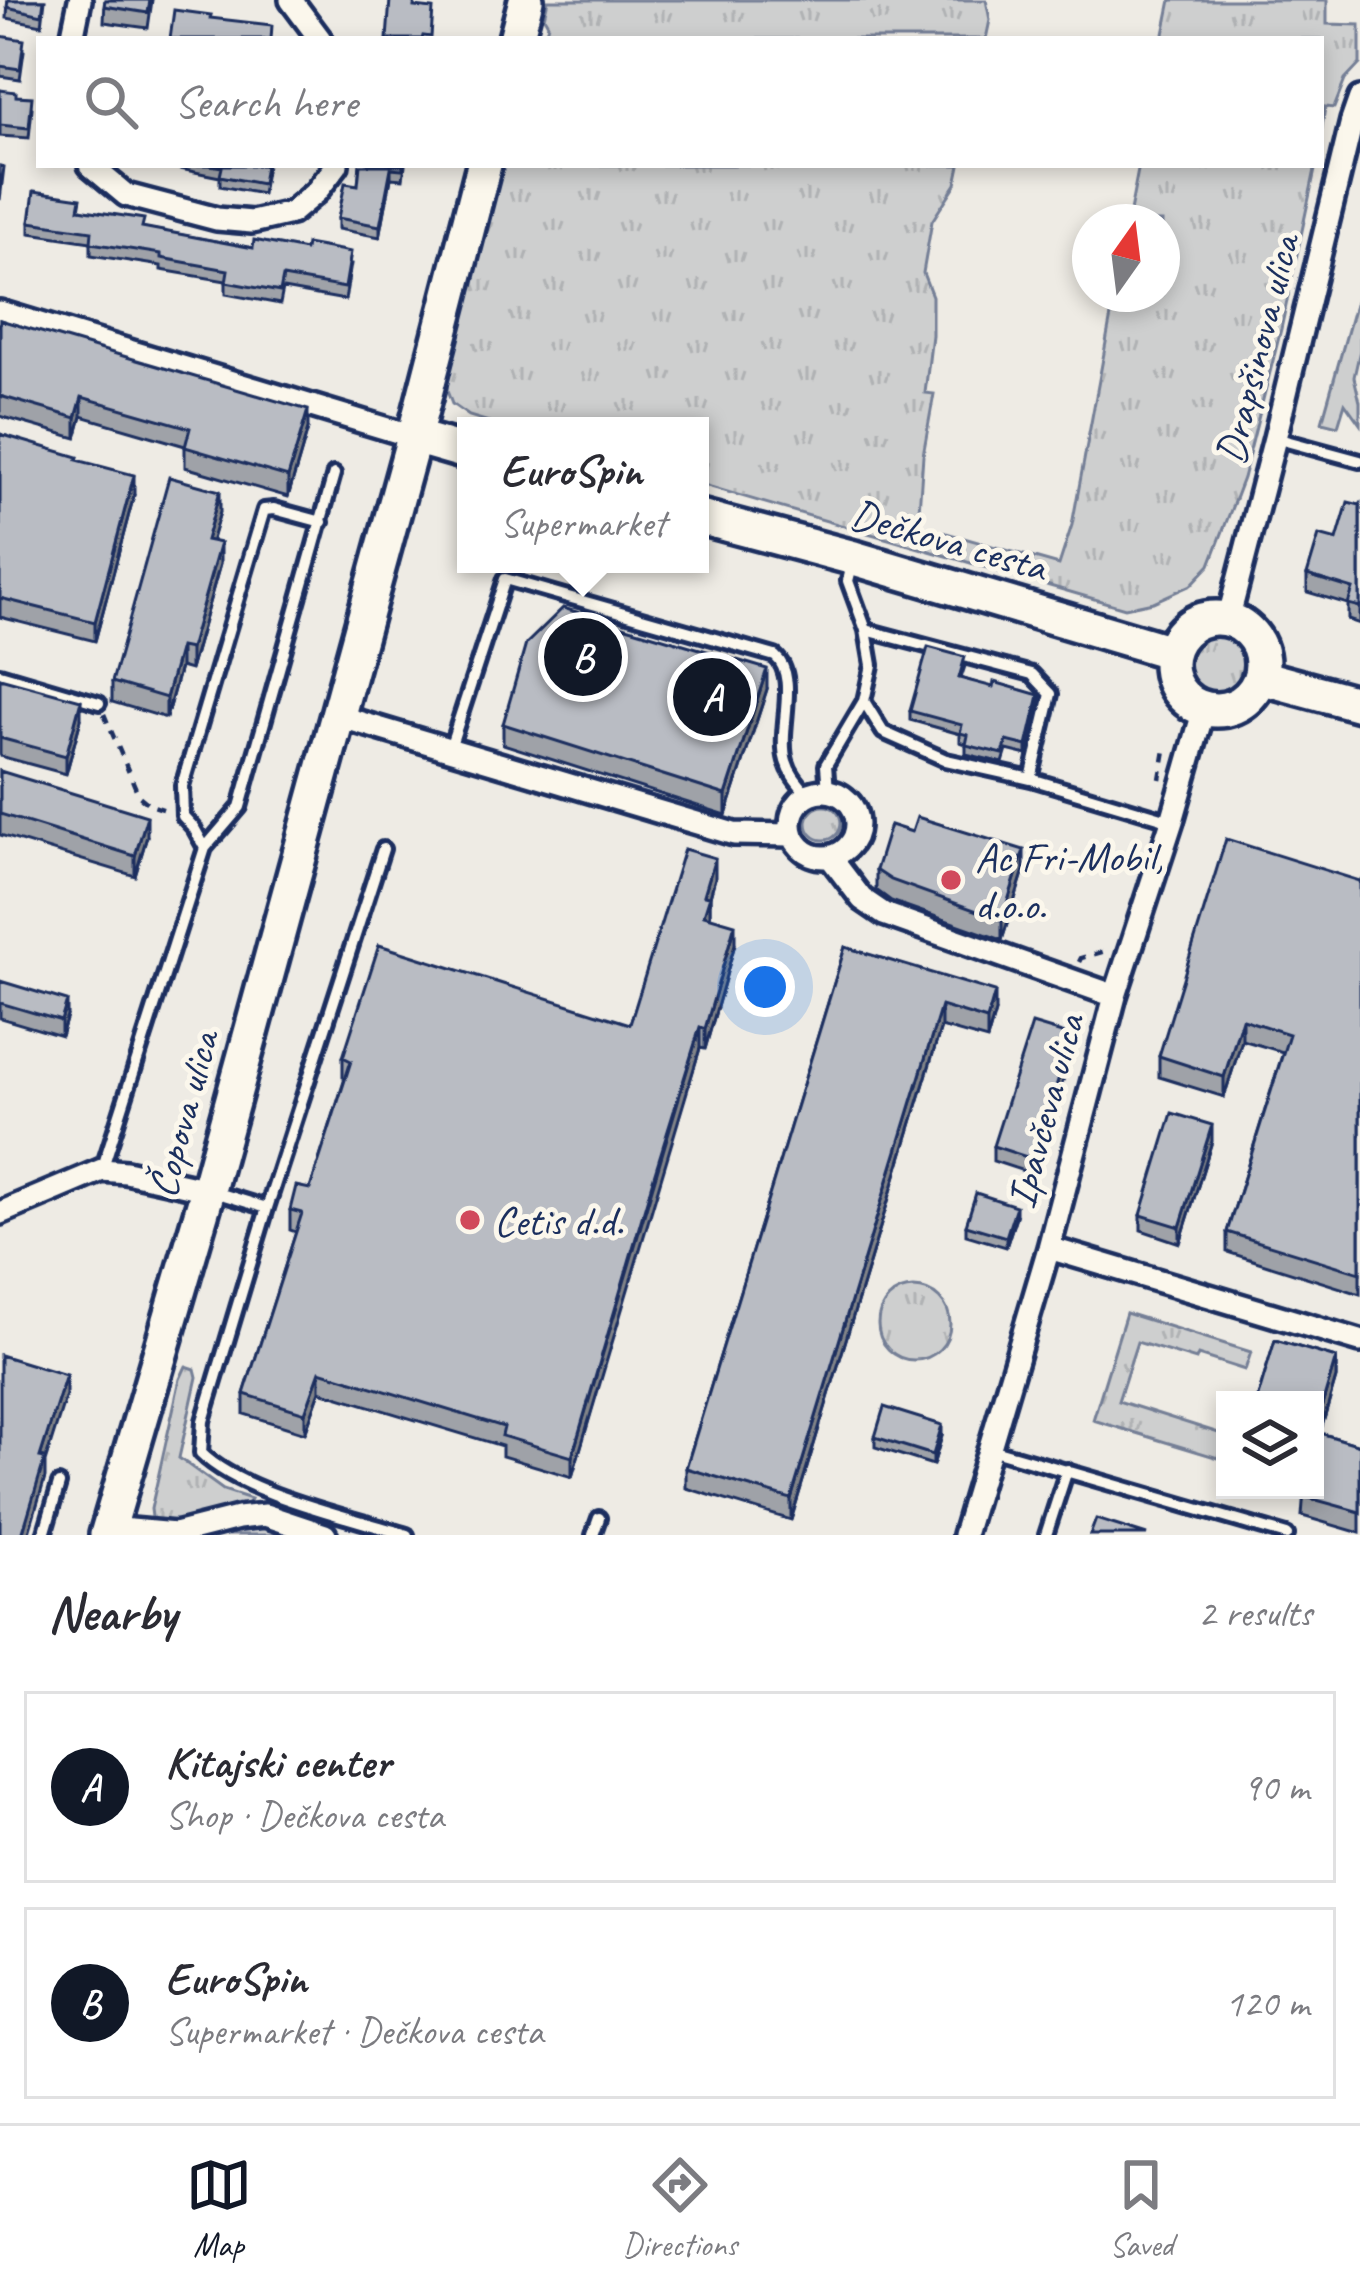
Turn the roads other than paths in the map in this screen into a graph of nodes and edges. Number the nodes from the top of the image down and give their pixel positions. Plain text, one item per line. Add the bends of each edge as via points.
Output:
1 (80, 0) edge
2 (291, 0) edge
3 (526, 0) edge
4 (72, 36) edge
5 (318, 36) edge
6 (517, 36) edge
7 (1360, 98) edge
8 (94, 168) edge
9 (335, 168) edge
10 (483, 168) edge
11 (0, 312) edge
12 (414, 437) junction
13 (1275, 438) junction
14 (457, 449) edge
15 (1360, 461) edge
16 (334, 474) dead end
17 (709, 519) edge
18 (322, 522) junction
19 (854, 558) junction
20 (1228, 620) junction
21 (866, 629) junction
22 (1171, 652) junction
23 (0, 674) edge
24 (1260, 677) junction
25 (864, 701) junction
26 (100, 703) road end
27 (1360, 704) edge
28 (1204, 709) junction
29 (338, 716) junction
30 (450, 748) junction
31 (1031, 779) junction
32 (818, 793) junction
33 (1172, 821) junction
34 (792, 836) junction
35 (205, 848) junction
36 (383, 849) dead end
37 (830, 857) junction
38 (1115, 996) junction
39 (102, 1170) junction
40 (208, 1190) junction
41 (267, 1208) junction
42 (0, 1213) edge
43 (1049, 1248) junction
44 (1360, 1341) edge
45 (990, 1449) junction
46 (1067, 1470) junction
47 (59, 1484) dead end
48 (599, 1517) dead end
49 (108, 1532) edge
50 (44, 1535) edge
51 (325, 1535) edge
52 (406, 1535) edge
53 (593, 1535) edge
54 (964, 1535) edge
55 (1046, 1535) edge
56 (1287, 1535) edge

1 - 4 street
2 - 5 street
3 - 6 street
7 - 13 street, Drapšinova ulica
8 - 9 street via 126,195 252,222 291,213
10 - 12 street, Čopova ulica
11 - 12 street
12 - 14 street
12 - 29 street, Čopova ulica
13 - 15 lane
13 - 20 street, Drapšinova ulica
16 - 18 lane
17 - 19 street, Dečkova cesta
18 - 35 lane via 240,807
18 - 35 lane via 263,510 182,786 183,816
19 - 21 lane via 848,581
19 - 22 street, Dečkova cesta
20 - 22 street via 1199,621
20 - 24 street via 1252,635
21 - 25 lane via 872,665
21 - 31 lane via 1032,674 1051,694
22 - 28 street via 1172,680
23 - 26 lane
24 - 27 street
24 - 28 street via 1232,707
25 - 31 lane via 883,732 946,760
25 - 32 lane
28 - 33 street, Ipavčeva ulica
29 - 30 street
29 - 40 street, Čopova ulica
30 - 32 lane via 505,579 775,656 788,676 784,756 790,772
30 - 34 street via 734,834
31 - 33 lane
32 - 34 street via 800,800
32 - 37 street via 845,798 857,823 847,848
33 - 38 street, Ipavčeva ulica
34 - 37 street via 804,851
35 - 39 lane
36 - 41 lane
37 - 38 street via 884,914
38 - 43 street, Ipavčeva ulica
39 - 40 street
39 - 42 street
40 - 41 lane
40 - 49 street, Čopova ulica
41 - 52 lane via 203,1420 201,1453 261,1490
43 - 44 street
43 - 45 street, Ipavčeva ulica
45 - 46 lane
45 - 54 street, Ipavčeva ulica
46 - 55 lane
46 - 56 lane
47 - 50 lane
48 - 53 lane
49 - 51 street via 176,1534 265,1515

